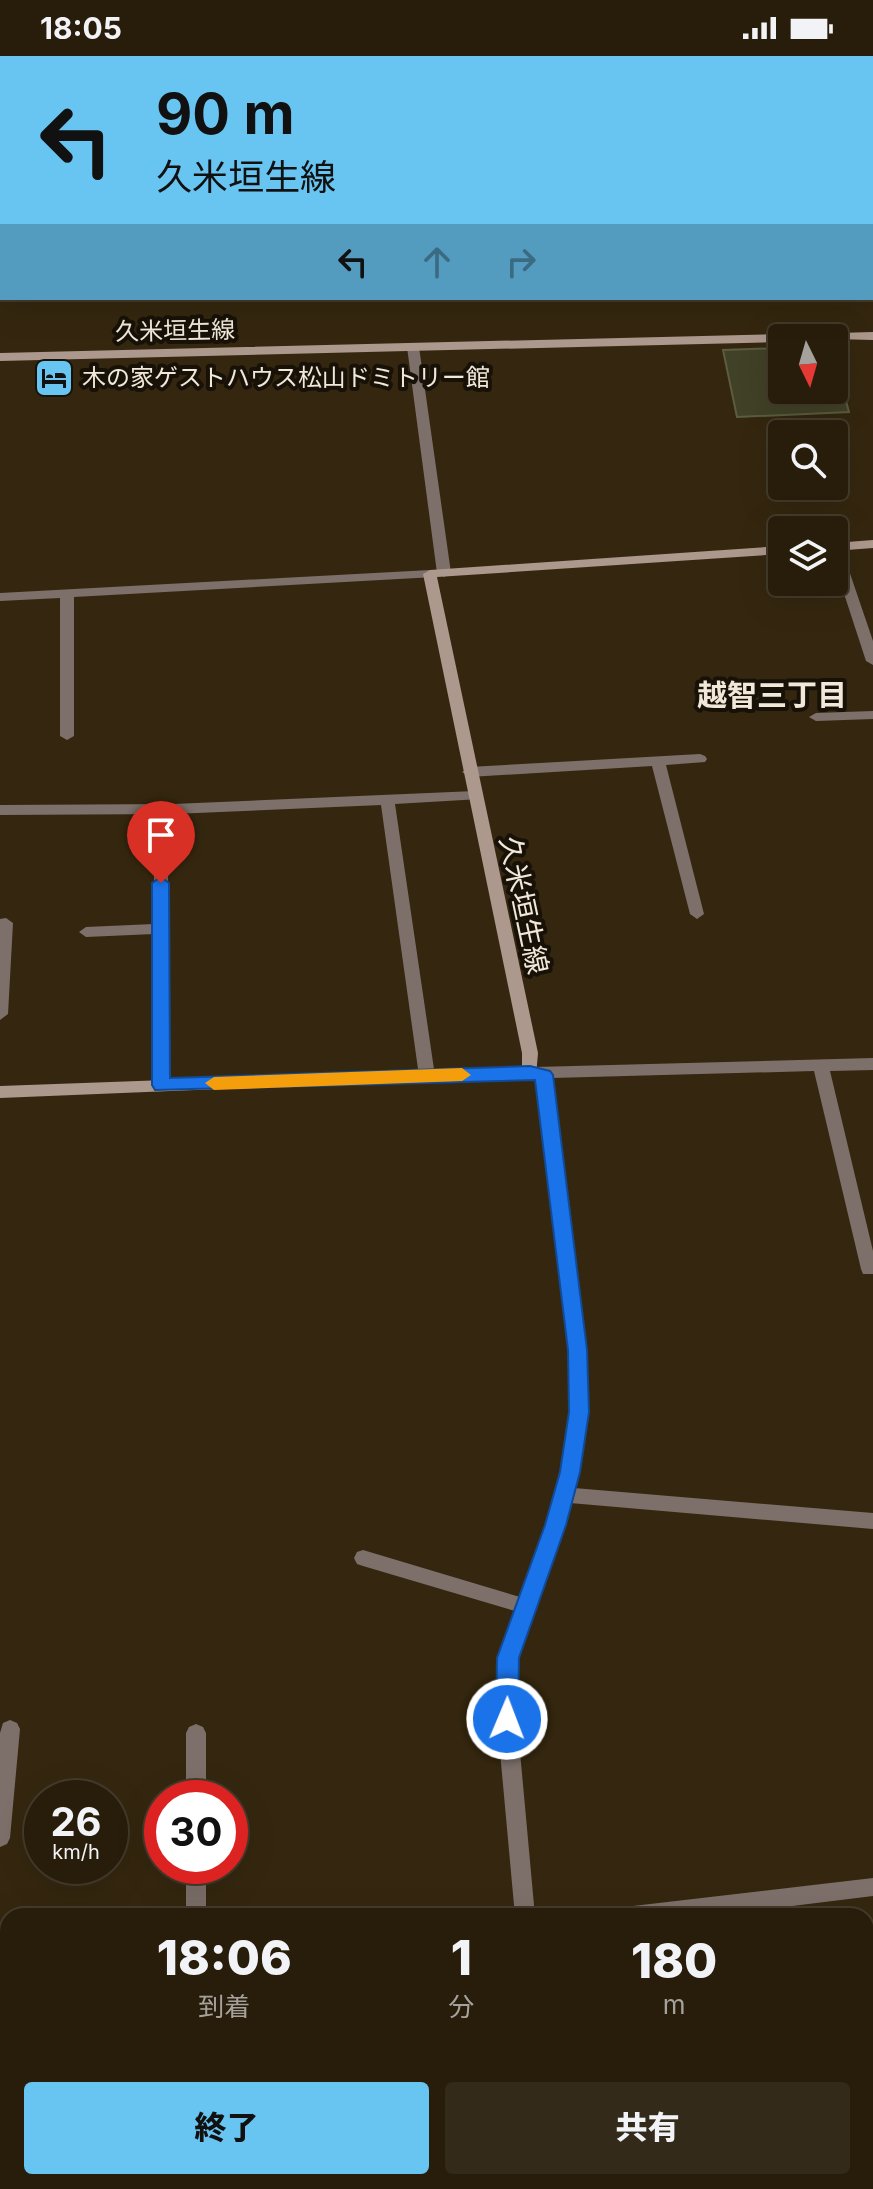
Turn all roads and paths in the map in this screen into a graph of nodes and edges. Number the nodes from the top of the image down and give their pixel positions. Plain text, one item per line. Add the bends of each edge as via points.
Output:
1 (873, 336) edge
2 (848, 337) edge
3 (768, 338) edge
4 (413, 347) junction
5 (0, 357) edge
6 (873, 544) edge
7 (848, 546) edge
8 (768, 551) edge
9 (437, 574) junction
10 (848, 588) edge
11 (67, 593) junction
12 (0, 597) edge
13 (873, 661) edge
14 (873, 715) edge
15 (816, 717) dead end
16 (67, 736) dead end
17 (700, 759) dead end
18 (658, 761) junction
19 (469, 772) junction
20 (475, 796) junction
21 (387, 800) junction
22 (0, 810) edge
23 (161, 860) dead end
24 (697, 914) dead end
25 (0, 924) edge
26 (161, 929) junction
27 (86, 932) dead end
28 (0, 1014) edge
29 (873, 1064) edge
30 (821, 1066) junction
31 (537, 1074) junction
32 (427, 1076) junction
33 (161, 1085) junction
34 (0, 1092) edge
35 (869, 1269) dead end
36 (563, 1495) junction
37 (873, 1521) edge
38 (363, 1558) dead end
39 (527, 1607) junction
40 (10, 1729) dead end
41 (196, 1733) dead end
42 (196, 1780) edge
43 (0, 1838) edge
44 (196, 1884) edge
45 (873, 1887) edge
46 (196, 1908) edge
47 (524, 1908) edge
48 (699, 1908) edge

1 - 2 main road
3 - 4 main road, 久米垣生線
4 - 5 main road, 久米垣生線
4 - 9 street
6 - 7 main road
8 - 9 main road
9 - 11 street
9 - 19 main road, 久米垣生線
10 - 13 street
11 - 12 street
11 - 16 street
14 - 15 street
17 - 18 street
18 - 19 street
18 - 24 street
19 - 20 main road, 久米垣生線
20 - 21 street
20 - 31 main road, 久米垣生線
21 - 22 street
21 - 32 street
23 - 26 street
25 - 28 street via 6,923
26 - 27 street
26 - 33 street
29 - 30 street
30 - 31 street
30 - 35 street
31 - 32 main road
31 - 36 street via 577,1350 579,1412
32 - 33 main road
33 - 34 main road
36 - 37 street
36 - 39 street
38 - 39 street
39 - 47 street via 508,1658 507,1719
40 - 43 street
41 - 42 street
44 - 46 street
45 - 48 street

